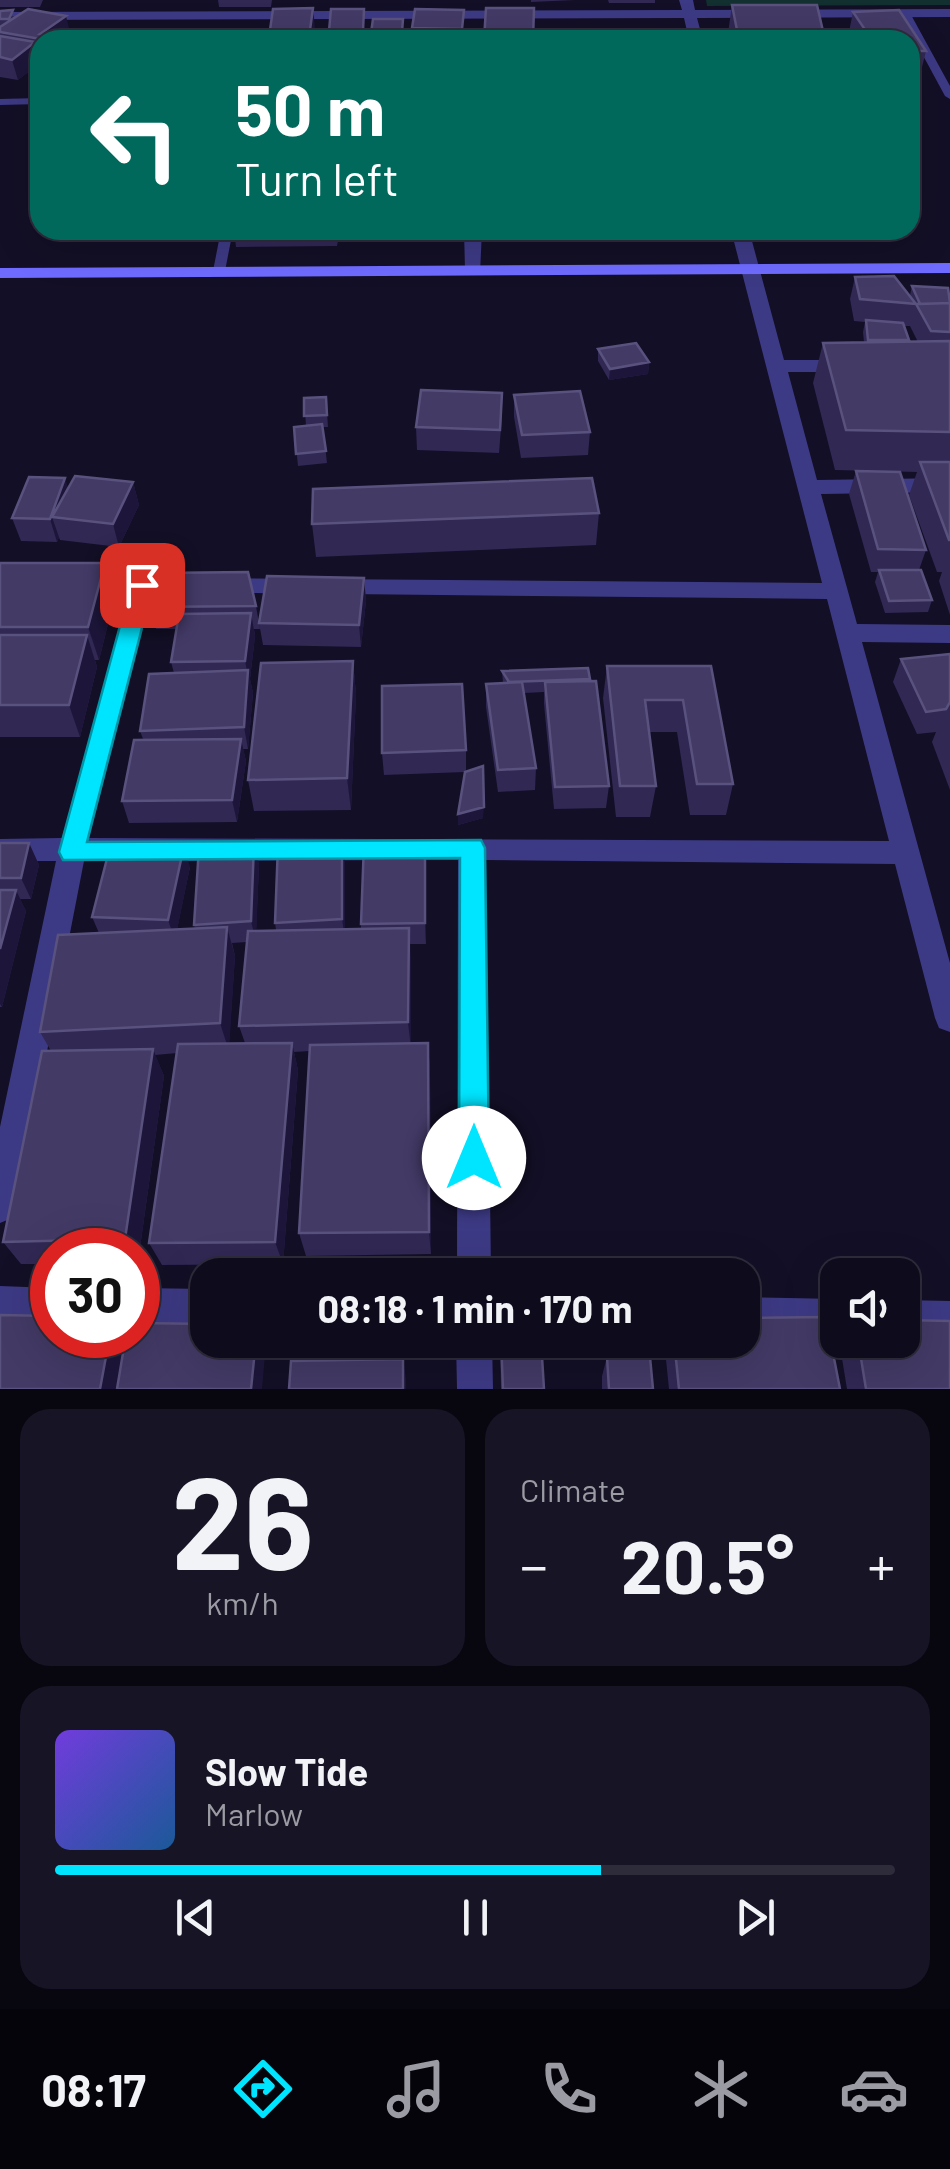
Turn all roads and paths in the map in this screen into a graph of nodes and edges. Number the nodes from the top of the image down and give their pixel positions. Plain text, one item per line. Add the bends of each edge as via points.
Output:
1 (158, 0) edge
2 (688, 7) edge
3 (344, 8) edge
4 (905, 13) junction
5 (950, 13) edge
6 (478, 14) edge
7 (152, 15) junction
8 (0, 16) edge
9 (914, 30) edge
10 (920, 41) edge
11 (950, 96) edge
12 (0, 102) edge
13 (30, 102) edge
14 (225, 240) edge
15 (473, 240) edge
16 (742, 240) edge
17 (748, 268) junction
18 (950, 268) edge
19 (474, 270) junction
20 (218, 272) junction
21 (0, 273) edge
22 (775, 366) junction
23 (872, 366) edge
24 (950, 485) edge
25 (807, 487) junction
26 (53, 583) edge
27 (142, 585) junction
28 (835, 591) junction
29 (846, 634) junction
30 (950, 634) edge
31 (472, 848) junction
32 (0, 850) edge
33 (72, 852) junction
34 (906, 853) junction
35 (950, 1018) edge
36 (0, 1206) edge
37 (474, 1258) edge
38 (0, 1304) edge
39 (30, 1304) edge
40 (160, 1306) edge
41 (190, 1307) edge
42 (760, 1315) edge
43 (820, 1317) edge
44 (920, 1318) edge
45 (950, 1319) edge
46 (474, 1358) edge
47 (474, 1389) edge

1 - 7 street
2 - 4 street
2 - 6 street
3 - 6 street
3 - 7 street
4 - 5 street
4 - 9 lane
7 - 8 street
10 - 11 lane
12 - 13 lane
14 - 20 lane
15 - 19 street
16 - 17 street
17 - 18 street
17 - 19 street
17 - 22 street
19 - 20 street
20 - 21 street
22 - 23 street
22 - 25 street
24 - 25 street
25 - 28 street
26 - 27 street
27 - 28 street
27 - 33 street
28 - 29 street
29 - 30 street
29 - 34 street
31 - 33 street
31 - 34 street
31 - 37 street
32 - 33 street
33 - 36 street
34 - 35 street
38 - 39 street
40 - 41 street
42 - 43 street
44 - 45 street
46 - 47 street

